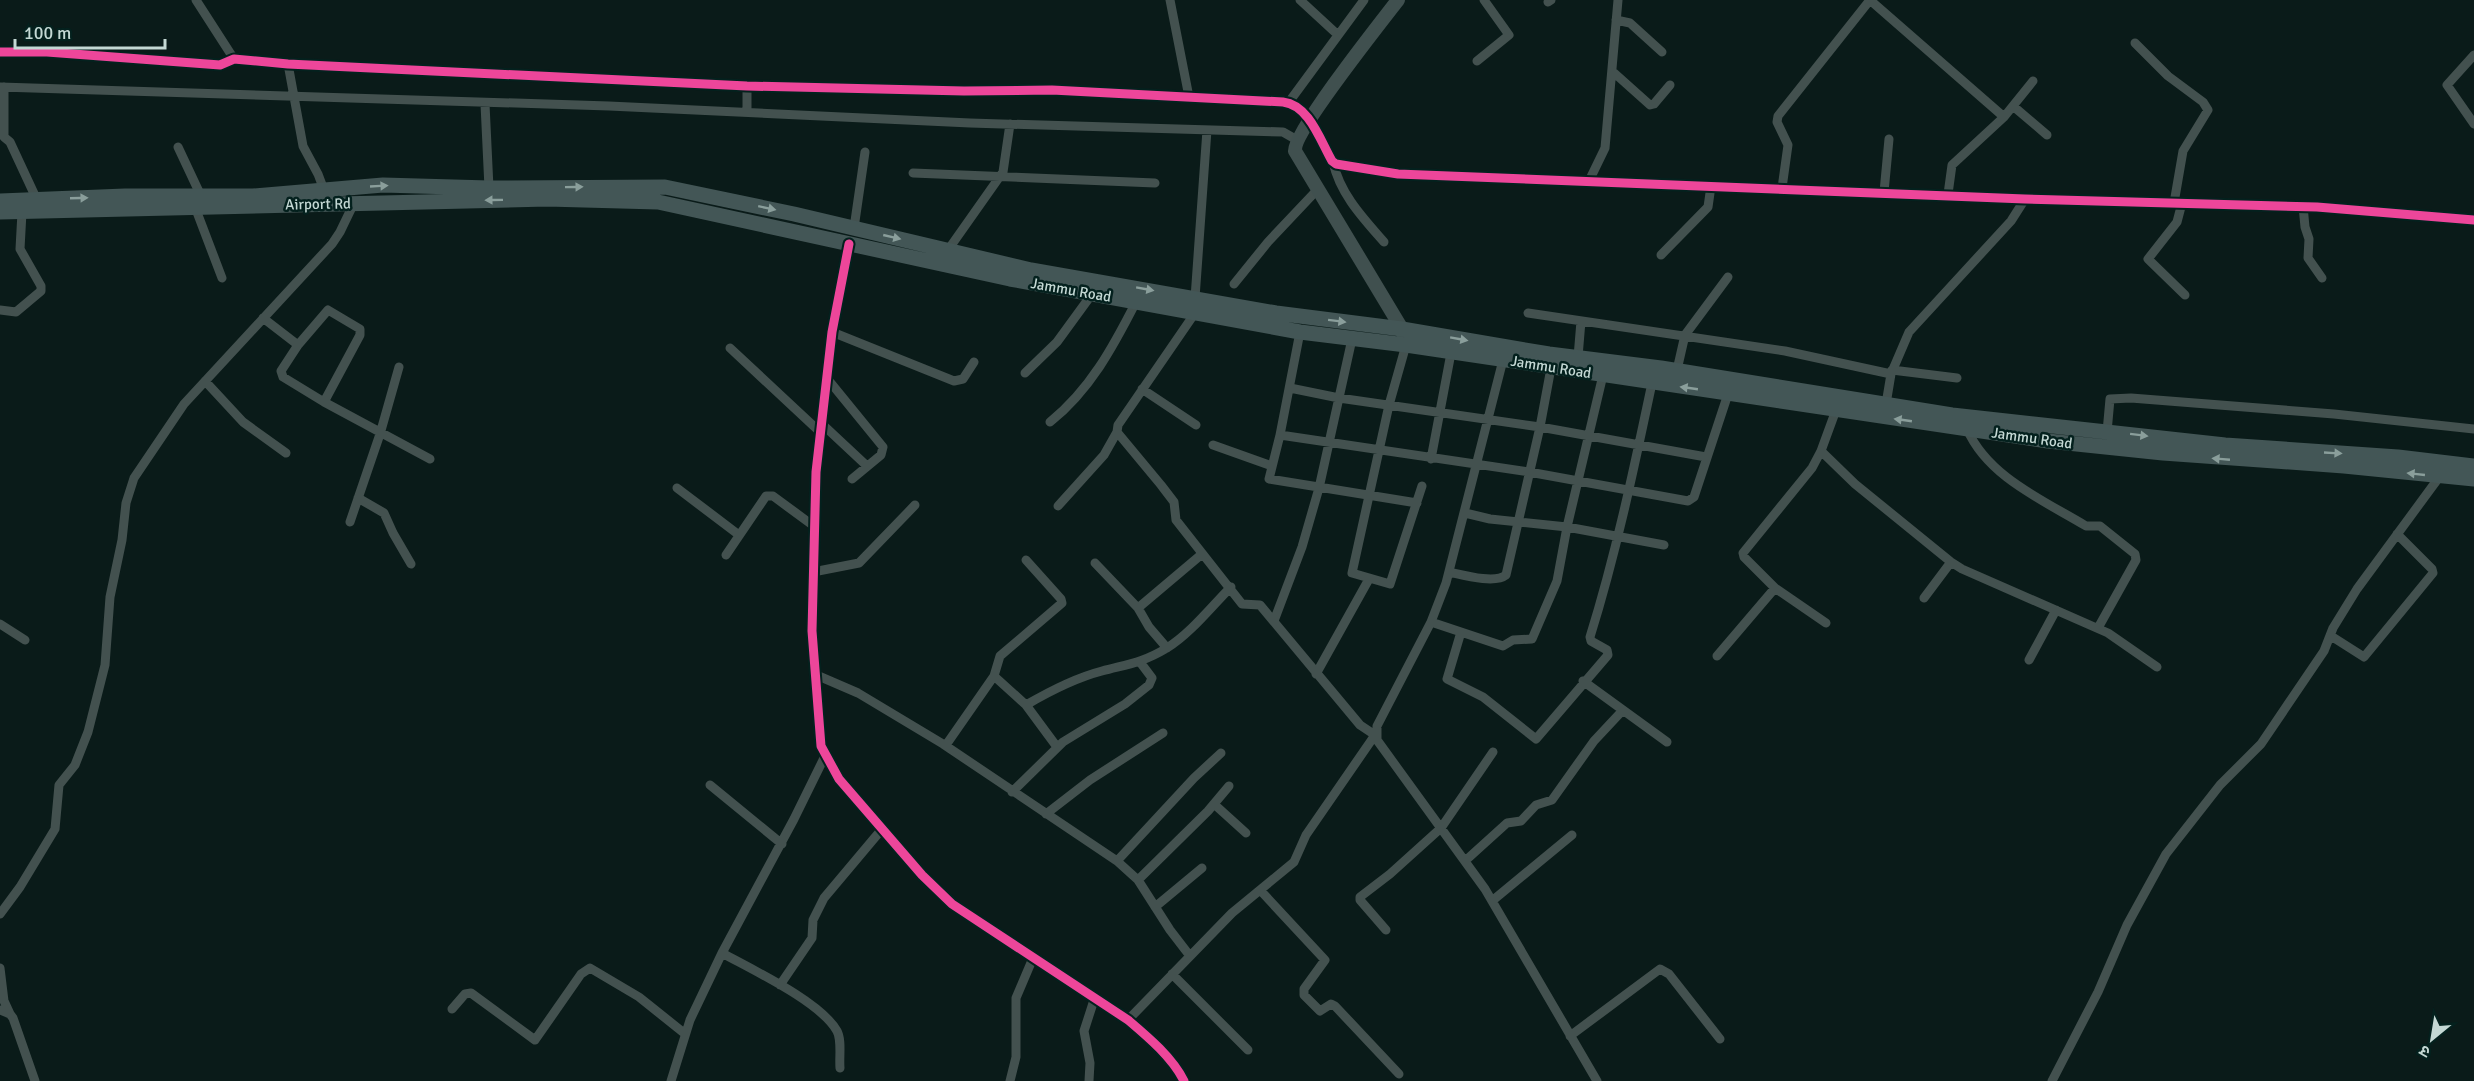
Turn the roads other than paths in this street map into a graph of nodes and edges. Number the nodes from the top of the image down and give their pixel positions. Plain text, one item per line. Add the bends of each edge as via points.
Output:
1 (196, 0) edge
2 (1170, 0) edge
3 (1300, 0) edge
4 (1364, 0) edge
5 (1398, 0) edge
6 (1484, 0) edge
7 (1618, 0) edge
8 (1870, 0) edge
9 (1616, 20) junction
10 (1338, 35) junction
11 (2135, 43) dead end
12 (0, 51) edge
13 (1662, 52) dead end
14 (2474, 55) edge
15 (234, 59) junction
16 (1478, 61) dead end
17 (289, 68) junction
18 (1612, 71) junction
19 (2034, 81) dead end
20 (1670, 85) dead end
21 (2, 87) edge
22 (747, 89) junction
23 (292, 92) junction
24 (1189, 97) junction
25 (1292, 103) junction
26 (484, 104) junction
27 (2013, 106) junction
28 (747, 109) junction
29 (2004, 117) junction
30 (1010, 124) junction
31 (2474, 124) edge
32 (1303, 128) junction
33 (1207, 130) junction
34 (2047, 135) dead end
35 (1889, 139) dead end
36 (178, 147) dead end
37 (865, 152) dead end
38 (1334, 162) junction
39 (913, 173) dead end
40 (999, 177) junction
41 (1589, 181) junction
42 (1155, 183) dead end
43 (1711, 186) junction
44 (489, 188) junction
45 (1782, 188) junction
46 (1318, 189) junction
47 (324, 190) junction
48 (1884, 192) junction
49 (1948, 195) junction
50 (2025, 199) junction
51 (37, 200) junction
52 (636, 200) joint
53 (0, 201) edge
54 (198, 202) junction
55 (2178, 203) junction
56 (354, 204) junction
57 (2303, 206) junction
58 (0, 212) edge
59 (22, 212) junction
60 (2472, 220) edge
61 (854, 228) junction
62 (2474, 232) edge
63 (1384, 242) dead end
64 (849, 244) junction
65 (948, 250) junction
66 (1661, 255) dead end
67 (1728, 277) dead end
68 (222, 278) dead end
69 (2322, 278) dead end
70 (1234, 284) dead end
71 (1092, 294) junction
72 (2186, 295) dead end
73 (1136, 302) junction
74 (1195, 305) junction
75 (0, 310) edge
76 (1528, 313) dead end
77 (262, 318) junction
78 (1581, 323) junction
79 (1402, 329) junction
80 (832, 332) junction
81 (1300, 332) junction
82 (1352, 339) junction
83 (1683, 344) junction
84 (298, 345) junction
85 (1406, 345) junction
86 (730, 348) dead end
87 (1452, 353) junction
88 (1578, 357) junction
89 (1503, 360) junction
90 (974, 362) dead end
91 (399, 366) dead end
92 (1551, 368) junction
93 (1677, 370) junction
94 (1025, 373) dead end
95 (1603, 375) junction
96 (1891, 376) junction
97 (826, 377) junction
98 (1957, 378) dead end
99 (205, 381) junction
100 (1652, 383) junction
101 (1290, 388) junction
102 (1142, 389) junction
103 (1728, 394) junction
104 (1339, 398) junction
105 (324, 402) junction
106 (1886, 404) junction
107 (1389, 405) junction
108 (1836, 410) junction
109 (1439, 412) junction
110 (2108, 418) junction
111 (1488, 420) junction
112 (1050, 422) dead end
113 (1196, 425) dead end
114 (821, 428) junction
115 (1540, 428) junction
116 (1967, 429) junction
117 (2474, 429) edge
118 (1117, 432) junction
119 (380, 434) junction
120 (1280, 435) junction
121 (1589, 437) junction
122 (1329, 442) junction
123 (1639, 444) junction
124 (1213, 445) dead end
125 (1821, 450) junction
126 (1379, 451) junction
127 (286, 453) dead end
128 (1706, 457) junction
129 (429, 459) dead end
130 (1431, 459) junction
131 (867, 466) junction
132 (1272, 466) junction
133 (1478, 466) junction
134 (2473, 467) edge
135 (1529, 472) junction
136 (2440, 476) junction
137 (852, 479) dead end
138 (1578, 481) junction
139 (1422, 486) dead end
140 (677, 488) dead end
141 (1319, 488) junction
142 (1629, 490) junction
143 (1368, 496) junction
144 (358, 498) junction
145 (1417, 503) junction
146 (915, 506) dead end
147 (1058, 506) dead end
148 (1465, 513) junction
149 (1518, 521) junction
150 (350, 522) dead end
151 (815, 527) junction
152 (1567, 527) junction
153 (2397, 534) junction
154 (739, 535) junction
155 (1617, 536) junction
156 (1664, 545) dead end
157 (1202, 554) junction
158 (726, 555) dead end
159 (1026, 560) dead end
160 (1951, 562) junction
161 (1095, 563) dead end
162 (411, 564) dead end
163 (813, 572) junction
164 (1449, 572) junction
165 (1369, 579) junction
166 (1231, 587) junction
167 (1775, 588) junction
168 (1924, 598) dead end
169 (1138, 608) junction
170 (2055, 610) junction
171 (1274, 621) junction
172 (1431, 622) junction
173 (1826, 623) dead end
174 (0, 624) edge
175 (2098, 628) junction
176 (1461, 632) junction
177 (2331, 636) junction
178 (25, 640) dead end
179 (1167, 648) junction
180 (1717, 656) dead end
181 (2029, 660) dead end
182 (1140, 662) junction
183 (2157, 667) dead end
184 (814, 674) junction
185 (1317, 674) junction
186 (994, 676) junction
187 (1583, 681) junction
188 (1026, 705) junction
189 (1623, 710) junction
190 (1163, 733) dead end
191 (1375, 735) junction
192 (1667, 742) dead end
193 (946, 745) junction
194 (1057, 747) junction
195 (1494, 752) dead end
196 (1221, 753) dead end
197 (825, 756) junction
198 (710, 785) dead end
199 (1228, 786) dead end
200 (1012, 792) junction
201 (1214, 804) junction
202 (1046, 814) junction
203 (1441, 828) junction
204 (882, 829) junction
205 (1246, 833) dead end
206 (1572, 835) dead end
207 (782, 844) junction
208 (1117, 861) junction
209 (1465, 861) junction
210 (1202, 868) dead end
211 (1138, 880) junction
212 (1260, 890) junction
213 (1492, 901) junction
214 (1155, 907) junction
215 (0, 914) edge
216 (1386, 930) dead end
217 (722, 953) junction
218 (1190, 956) junction
219 (1033, 958) junction
220 (0, 968) edge
221 (1172, 974) junction
222 (780, 985) junction
223 (1095, 998) junction
224 (452, 1009) dead end
225 (5, 1012) edge
226 (1128, 1020) junction
227 (684, 1033) junction
228 (1570, 1036) junction
229 (1720, 1039) dead end
230 (1248, 1050) dead end
231 (840, 1068) dead end
232 (1399, 1074) dead end
233 (35, 1081) edge
234 (671, 1081) edge
235 (1010, 1081) edge
236 (1089, 1081) edge
237 (1185, 1081) edge
238 (1597, 1081) edge
239 (2052, 1081) edge

1 - 15 street
2 - 24 street
3 - 10 street
4 - 10 street
5 - 32 street
6 - 16 street via 1509,35
7 - 9 street
8 - 29 street
8 - 45 street via 1778,116 1788,145
9 - 13 street via 1630,23
9 - 18 street
10 - 25 street
11 - 55 street via 2208,110 2183,151
12 - 15 street via 220,65
14 - 31 street via 2447,85
15 - 17 street
17 - 22 street
17 - 23 street
18 - 20 street via 1650,105
18 - 41 street via 1605,148
19 - 27 street
21 - 23 street
21 - 51 street via 4,137 9,140
22 - 24 street via 1052,90
22 - 28 street
23 - 26 street
23 - 47 street via 303,146
24 - 25 street
25 - 32 street
26 - 28 street
26 - 44 street
27 - 29 street
27 - 34 street
28 - 30 street
29 - 49 street via 1952,165
30 - 33 street
30 - 40 street via 1005,164
32 - 33 street via 1282,132
32 - 38 street
32 - 46 street via 1295,151
33 - 74 street
35 - 48 street
36 - 54 street
37 - 61 street
38 - 41 street via 1398,174
38 - 63 street via 1338,179 1353,205
39 - 40 street
40 - 42 street
40 - 65 street
41 - 43 street
43 - 45 street
43 - 66 street via 1708,207
47 -> 44 main road via 383,185
44 -> 61 main road via 665,187
45 - 48 street
46 - 70 street
46 - 79 street
47 - 54 main road
48 - 49 street
49 - 50 street
50 - 55 street
50 - 96 street via 2011,221 1909,333
51 - 53 main road
51 -> 54 main road
52 -> 56 main road, Airport Rd
52 - 64 main road, Jammu Road
54 - 56 main road, Airport Rd
54 - 59 main road, Airport Rd
54 - 68 street
55 - 57 street
55 - 72 street via 2177,222 2148,259
56 - 77 street via 332,244
57 - 60 street
57 - 69 street via 2308,258
58 - 59 main road, Airport Rd
59 - 75 street via 20,249 41,289 16,312
60 - 62 street
61 -> 65 main road
64 - 71 main road, Jammu Road
64 - 80 street
65 -> 74 main road
67 - 83 street
71 - 73 main road, Jammu Road
71 - 94 street via 1057,342
73 - 74 main road, Jammu Road
73 - 112 street via 1094,377
74 -> 79 main road
74 - 81 main road, Jammu Road
74 - 102 street
76 - 78 street
77 - 84 street
77 - 99 street
78 - 83 street
78 - 88 street
79 - 85 street
79 -> 88 main road
80 - 90 street via 954,381 963,379
80 - 97 street
81 - 82 main road, Jammu Road
81 - 101 street
82 - 85 main road, Jammu Road
82 - 104 street
83 - 93 street
83 - 96 street via 1785,351
84 - 105 street via 280,373
84 - 105 street via 328,310 360,329
85 - 87 main road, Jammu Road
85 - 107 street
86 - 114 street
87 - 89 main road, Jammu Road
87 - 109 street
88 - 93 main road
89 - 92 main road, Jammu Road
89 - 111 street
91 - 119 street
92 - 95 main road, Jammu Road
92 - 115 street
93 - 106 main road
95 - 100 main road, Jammu Road
95 - 121 street
96 - 98 street
96 - 106 street
97 - 114 street
97 - 131 street via 883,447 882,453
99 - 127 street via 243,422
99 - 215 street via 184,404 130,486 110,597 105,665 88,732 75,765 58,787 55,829
103 -> 100 main road, Jammu Road
100 - 123 street
101 - 104 street
101 - 120 street
102 - 113 street
102 - 118 street
103 - 108 main road, Jammu Road
103 - 128 street
104 - 107 street
104 - 122 street
105 - 119 street
106 - 110 main road via 1952,415
107 - 109 street
107 - 126 street
116 -> 108 main road, Jammu Road
108 - 125 street
109 - 111 street
109 - 130 street
110 - 117 street via 2111,399 2147,399
110 -> 134 main road via 2225,446 2398,457
111 - 115 street
111 - 133 street
114 - 131 street
114 - 151 street
115 - 121 street
115 - 135 street
136 -> 116 main road, Jammu Road via 2163,453
116 - 175 street via 1972,442 1997,471 2086,526 2100,526 2135,554 2136,560
118 - 147 street via 1108,449
118 - 157 street via 1174,502 1176,520
119 - 129 street
119 - 144 street
120 - 122 street
120 - 132 street
121 - 123 street
121 - 138 street
122 - 126 street
122 - 141 street
123 - 128 street
123 - 142 street
124 - 132 street
125 - 160 street via 1855,484
125 - 167 street via 1812,468 1743,553
126 - 130 street
126 - 143 street
128 - 142 street via 1690,501
130 - 133 street
131 - 137 street
132 - 141 street via 1271,480
133 - 135 street
133 - 148 street
134 - 136 main road, Jammu Road
135 - 138 street
135 - 149 street
136 - 153 street
138 - 142 street
138 - 152 street
139 - 145 street
140 - 154 street
141 - 143 street
141 - 171 street
142 - 155 street
143 - 145 street
143 - 165 street via 1352,572
144 - 150 street
144 - 162 street via 384,513
145 - 165 street via 1391,582
146 - 163 street via 859,563
148 - 149 street
148 - 164 street
149 - 152 street
149 - 164 street via 1504,577 1480,578
151 - 154 street via 770,495 764,497
151 - 163 street
152 - 155 street
152 - 176 street via 1557,581 1532,639 1514,639 1504,646
153 - 177 street via 2357,589
153 - 177 street via 2433,573 2364,657
154 - 158 street
155 - 156 street
155 - 187 street via 1590,637 1608,653
157 - 166 street
157 - 169 street
159 - 186 street via 1062,603 1000,656
160 - 168 street
160 - 170 street
161 - 169 street
163 - 184 street
164 - 172 street
165 - 185 street
166 - 171 street via 1242,604 1258,604
166 - 179 street
167 - 173 street
167 - 180 street
169 - 179 street
170 - 175 street
170 - 181 street
171 - 185 street
172 - 176 street
172 - 191 street
174 - 178 street
175 - 183 street
176 - 187 street via 1447,680 1483,697 1535,739
177 - 239 street via 2260,744 2220,785 2166,854
179 - 182 street
182 - 188 street via 1056,687
182 - 194 street via 1152,678 1149,685
184 - 193 street via 858,693
184 - 197 street
185 - 191 street via 1360,725
186 - 188 street
186 - 193 street
187 - 189 street
188 - 194 street
189 - 192 street
189 - 209 street via 1594,741 1552,800 1536,805 1520,822 1508,824
190 - 202 street
191 - 203 street
191 - 212 street via 1306,835 1294,862
193 - 200 street
194 - 200 street
195 - 203 street
196 - 208 street
197 - 204 street via 839,779
197 - 207 street
198 - 207 street
199 - 201 street
200 - 202 street
201 - 205 street
201 - 211 street
202 - 208 street
203 - 209 street
203 - 216 street via 1360,897
204 - 219 street via 952,904
204 - 222 street via 824,898 813,920 810,941
206 - 213 street
207 - 217 street
208 - 211 street
209 - 213 street
210 - 214 street
211 - 214 street
212 - 218 street
212 - 232 street via 1325,960 1304,994 1320,1011 1331,1004 1335,1006
213 - 228 street
214 - 218 street
217 - 222 street
217 - 227 street
218 - 221 street
219 - 223 street
219 - 235 street via 1017,993 1016,1057
220 - 225 street
221 - 226 street
221 - 230 street
222 - 231 street via 820,1013 837,1032
223 - 226 street
223 - 236 street via 1084,1031
224 - 227 street via 465,994 471,993 535,1040 581,974 590,968 639,997
225 - 233 street via 16,1025
226 - 237 street via 1179,1070
227 - 234 street
228 - 229 street via 1660,969 1669,974
228 - 238 street

